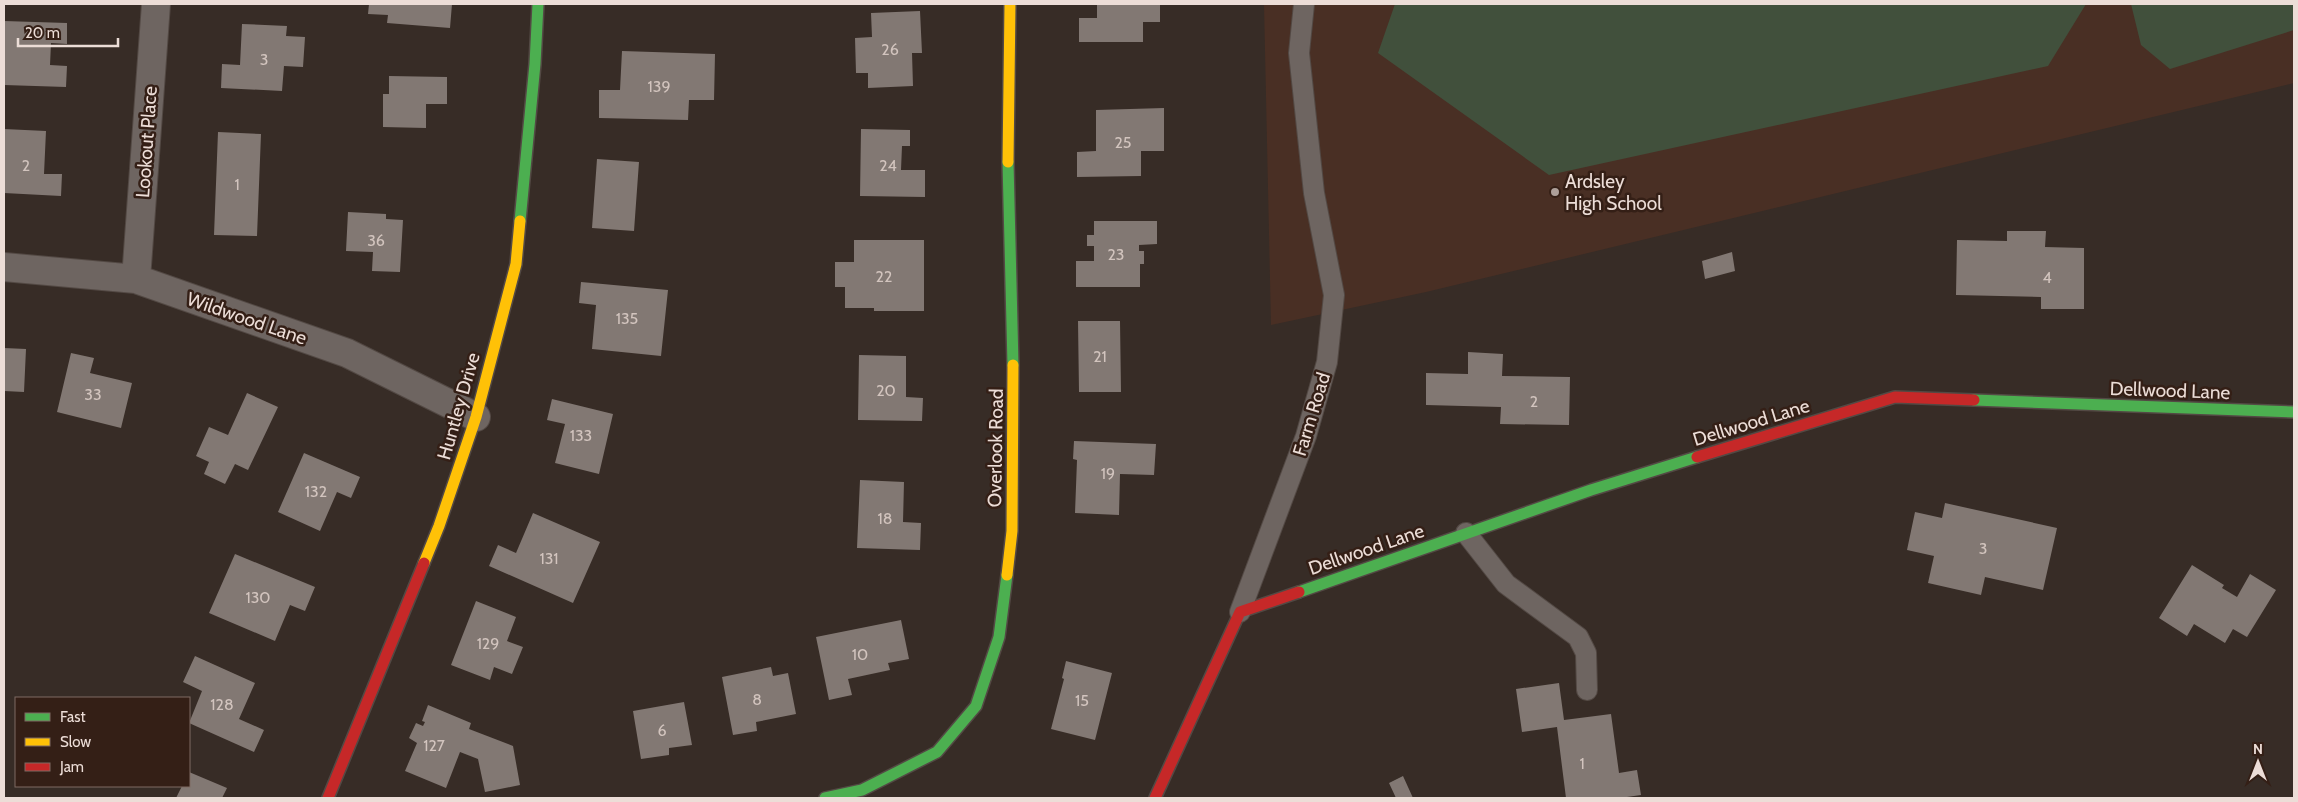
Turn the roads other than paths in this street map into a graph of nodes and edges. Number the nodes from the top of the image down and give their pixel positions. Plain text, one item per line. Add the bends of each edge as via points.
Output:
1 (156, 4) edge
2 (538, 4) edge
3 (1010, 4) edge
4 (1304, 4) edge
5 (4, 267) edge
6 (136, 279) junction
7 (2294, 412) edge
8 (476, 417) junction
9 (1466, 533) junction
10 (1240, 612) junction
11 (1587, 690) dead end
12 (328, 798) edge
13 (825, 798) edge
14 (1155, 798) edge

1 - 6 street, Lookout Place
2 - 8 street, Huntley Drive via 516,264
3 - 13 street, Overlook Road via 1008,179 1014,428 1012,530 1000,637 976,706 937,752 862,790
4 - 10 lane, Farm Road via 1299,53 1314,193 1334,296 1327,362 1306,436
5 - 6 street, Wildwood Lane
6 - 8 street, Wildwood Lane via 347,353
7 - 9 street, Dellwood Lane via 1895,397 1591,490
8 - 12 street, Huntley Drive via 439,526
9 - 10 street, Dellwood Lane
9 - 11 lane via 1506,584 1578,637 1586,653
10 - 14 street, Farm Road

